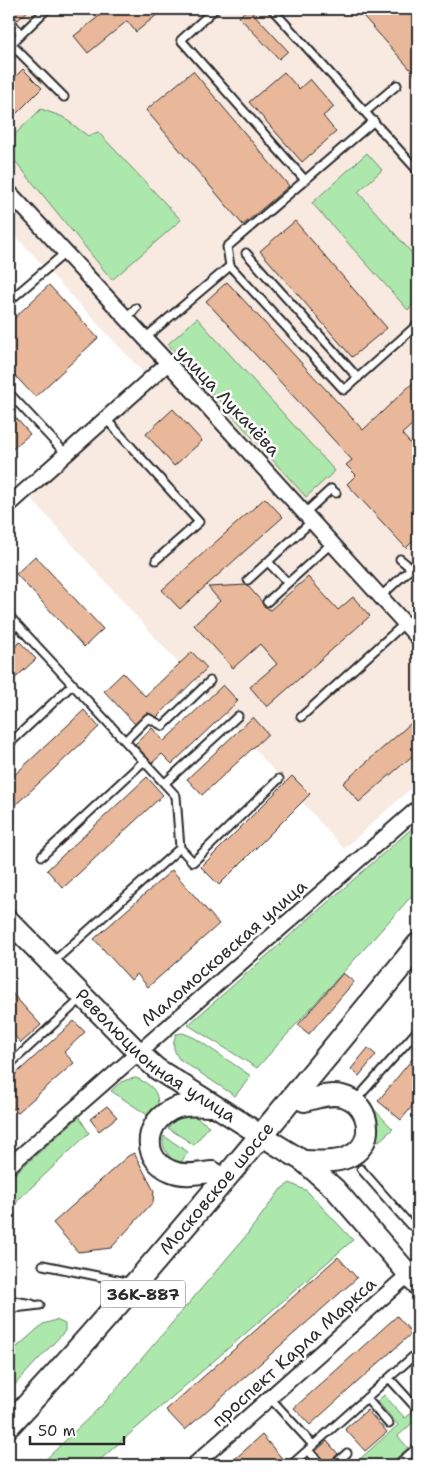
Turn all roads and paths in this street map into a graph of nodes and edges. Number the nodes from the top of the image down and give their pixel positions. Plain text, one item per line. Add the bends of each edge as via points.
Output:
1 (45, 9) edge
2 (215, 9) edge
3 (272, 9) edge
4 (9, 20) edge
5 (21, 34) junction
6 (10, 45) edge
7 (397, 85) dead end
8 (64, 97) dead end
9 (365, 112) junction
10 (374, 121) junction
11 (418, 171) edge
12 (305, 180) junction
13 (9, 192) edge
14 (65, 253) junction
15 (246, 253) dead end
16 (230, 266) junction
17 (9, 301) edge
18 (136, 308) dead end
19 (126, 319) junction
20 (418, 324) edge
21 (144, 339) junction
22 (168, 363) junction
23 (358, 378) junction
24 (9, 393) edge
25 (106, 419) junction
26 (66, 454) junction
27 (336, 493) dead end
28 (9, 505) edge
29 (308, 517) junction
30 (332, 543) junction
31 (400, 559) dead end
32 (156, 560) dead end
33 (268, 562) junction
34 (416, 566) edge
35 (248, 580) dead end
36 (288, 584) junction
37 (381, 596) junction
38 (268, 602) dead end
39 (9, 616) edge
40 (405, 623) junction
41 (17, 624) junction
42 (9, 632) edge
43 (418, 638) edge
44 (210, 681) dead end
45 (73, 684) junction
46 (238, 716) dead end
47 (301, 717) dead end
48 (125, 741) junction
49 (9, 744) edge
50 (144, 761) junction
51 (278, 779) dead end
52 (165, 784) junction
53 (418, 808) edge
54 (180, 848) junction
55 (42, 856) dead end
56 (9, 920) edge
57 (418, 926) edge
58 (418, 945) edge
59 (418, 962) edge
60 (51, 964) junction
61 (84, 997) junction
62 (418, 1030) edge
63 (139, 1053) junction
64 (11, 1060) edge
65 (355, 1102) junction
66 (295, 1103) junction
67 (214, 1106) junction
68 (261, 1135) junction
69 (303, 1162) junction
70 (9, 1166) edge
71 (361, 1168) dead end
72 (224, 1169) junction
73 (410, 1226) dead end
74 (43, 1265) dead end
75 (415, 1275) edge
76 (129, 1282) junction
77 (9, 1300) edge
78 (9, 1304) edge
79 (40, 1306) junction
80 (9, 1313) edge
81 (418, 1352) edge
82 (389, 1378) junction
83 (270, 1398) junction
84 (366, 1398) junction
85 (9, 1403) edge
86 (418, 1410) edge
87 (389, 1424) dead end
88 (9, 1425) edge
89 (9, 1440) edge
90 (418, 1447) edge
91 (310, 1448) junction
92 (347, 1453) dead end
93 (194, 1465) edge
94 (290, 1465) edge
95 (321, 1465) edge
96 (334, 1465) edge
97 (398, 1465) edge

1 - 5 lane
2 - 12 lane via 181,40
3 - 9 lane
4 - 5 lane
5 - 6 lane
6 - 8 lane
7 - 9 lane
9 - 10 lane
10 - 11 lane
10 - 12 lane
12 - 16 lane via 227,247
13 - 14 street, улица Лукачёва
14 - 17 lane
14 - 19 street, улица Лукачёва
15 - 23 lane
16 - 21 lane
16 - 23 lane via 344,390
18 - 19 lane
19 - 21 street, улица Лукачёва
20 - 23 lane
21 - 22 street, улица Лукачёва
22 - 25 street
22 - 29 street, улица Лукачёва
24 - 26 lane
25 - 26 street
25 - 32 lane via 199,522
26 - 28 street
27 - 29 lane via 331,489
29 - 30 street, улица Лукачёва
29 - 33 lane
30 - 36 lane
30 - 37 street, улица Лукачёва
31 - 34 lane
33 - 35 lane
33 - 36 lane
34 - 37 lane
36 - 38 lane
37 - 40 street, улица Лукачёва
39 - 41 lane
40 - 43 street, улица Лукачёва
40 - 47 lane
41 - 42 lane
41 - 45 lane
44 - 48 lane via 163,726 148,718
45 - 48 lane
45 - 49 lane
46 - 52 lane
48 - 50 lane
50 - 52 lane
50 - 55 lane
51 - 54 lane via 193,862
52 - 54 lane via 176,796
53 - 63 street, Маломосковская улица
54 - 60 lane
56 - 60 main road, Революционная улица
57 - 68 main road, Московское шоссе / 36К-887
58 - 66 main road, Московское шоссе / 36К-887
59 - 66 main road, Московское шоссе / 36К-887
60 - 61 main road, Революционная улица
61 - 63 main road, Революционная улица
61 - 64 lane
62 - 65 lane
63 - 67 main road, Революционная улица via 157,1069
63 - 70 street, Маломосковская улица
65 - 66 main road via 334,1095
65 - 69 main road via 364,1113 368,1128 360,1149 340,1159
66 - 68 main road, Московское шоссе / 36К-887
67 - 68 main road, Революционная улица
67 - 72 main road via 192,1105 170,1110 153,1124 150,1140 156,1159 172,1172 184,1174
68 - 69 main road, Революционная улица
68 - 72 main road, Московское шоссе / 36К-887
68 - 89 main road, Московское шоссе / 36К-887 via 114,1328 46,1405
69 - 75 main road, Революционная улица via 335,1189
71 - 73 lane
72 - 76 main road, Московское шоссе / 36К-887
74 - 76 lane
75 - 83 street, проспект Карла Маркса
76 - 85 main road, Московское шоссе / 36К-887
76 - 88 main road, Московское шоссе / 36К-887 via 57,1374
77 - 79 lane
78 - 79 lane
79 - 80 lane via 14,1308
81 - 82 lane
82 - 84 lane
82 - 86 lane
83 - 91 lane
83 - 93 street, проспект Карла Маркса
84 - 87 lane
84 - 91 lane
90 - 97 lane
91 - 94 lane
91 - 95 lane
92 - 96 lane

